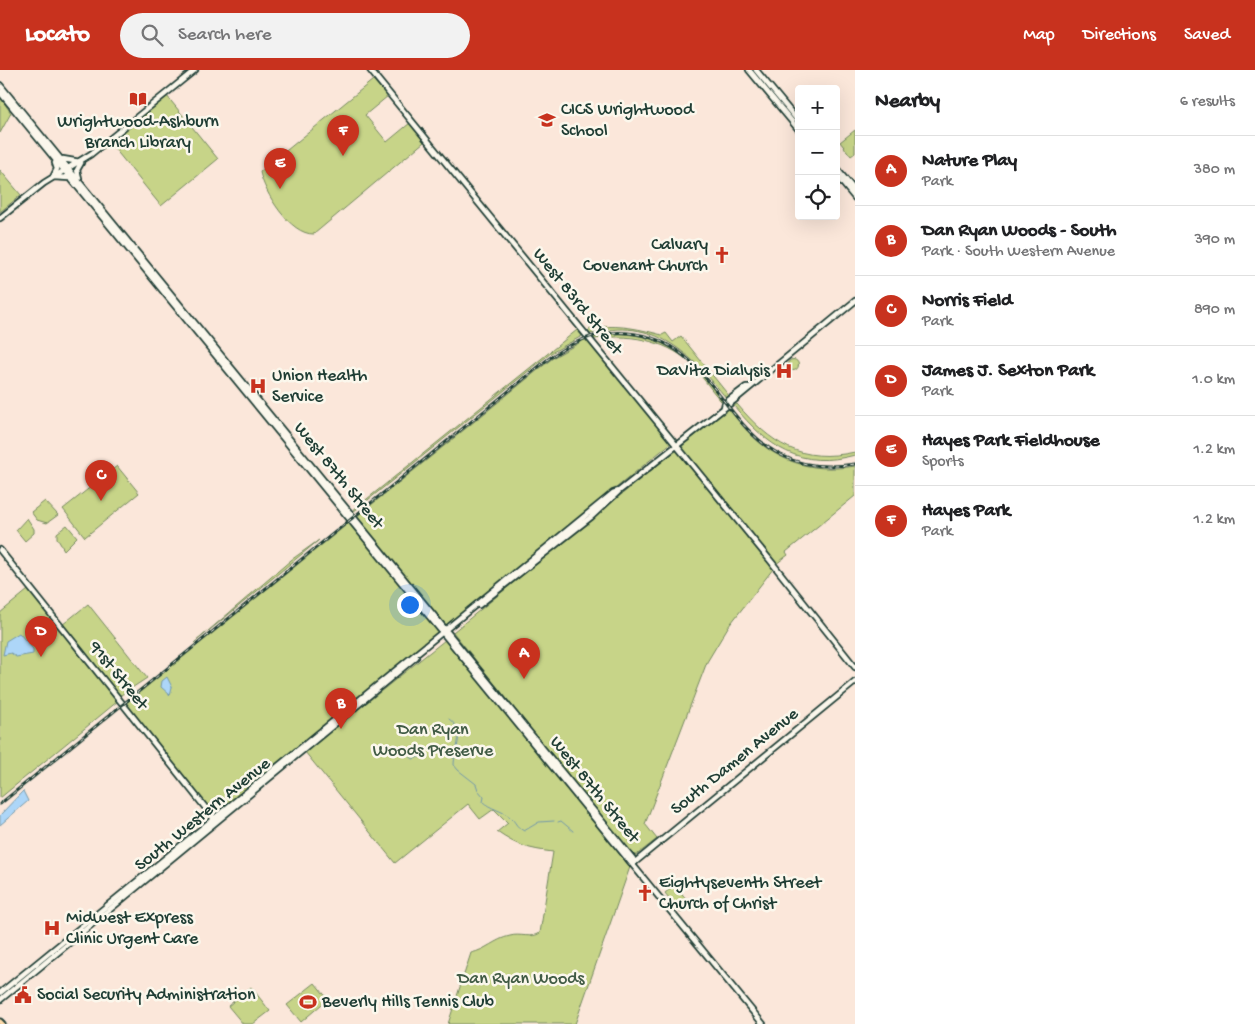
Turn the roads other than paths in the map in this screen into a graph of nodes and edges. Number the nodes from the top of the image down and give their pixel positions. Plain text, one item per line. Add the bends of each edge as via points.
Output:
1 (195, 70) edge
2 (370, 70) edge
3 (749, 70) edge
4 (756, 70) edge
5 (0, 85) edge
6 (0, 92) edge
7 (795, 117) edge
8 (795, 125) edge
9 (49, 153) junction
10 (60, 156) junction
11 (81, 162) junction
12 (66, 169) junction
13 (840, 173) edge
14 (53, 177) junction
15 (72, 180) junction
16 (840, 180) edge
17 (80, 182) junction
18 (855, 191) edge
19 (855, 198) edge
20 (0, 218) edge
21 (112, 224) junction
22 (855, 301) edge
23 (676, 445) junction
24 (0, 550) edge
25 (445, 632) junction
26 (855, 667) edge
27 (855, 682) edge
28 (216, 820) junction
29 (175, 850) junction
30 (633, 864) junction
31 (160, 869) junction
32 (0, 993) edge
33 (0, 1000) edge
34 (763, 1024) edge

1 - 11 main road
2 - 23 main road, West 83rd Street
3 - 8 main road
4 - 7 main road
5 - 10 main road, West 87th Street
6 - 9 main road, West 87th Street
9 - 12 main road, West 87th Street
9 - 14 main road via 56,165
10 - 11 main road via 69,162
10 - 12 main road, West 87th Street
11 - 12 main road
11 - 17 main road via 77,170
12 - 14 main road
12 - 15 main road, West 87th Street
12 - 17 main road, West 87th Street
13 - 18 main road
14 - 15 main road
14 - 20 main road
15 - 21 main road, West 87th Street
16 - 19 main road
17 - 21 main road, West 87th Street
21 - 25 main road, West 87th Street
22 - 23 main road, South Western Avenue
23 - 25 main road, South Western Avenue
23 - 26 main road, West 83rd Street
24 - 28 main road, 91st Street
25 - 28 main road, South Western Avenue
25 - 30 main road, West 87th Street
27 - 30 main road, South Damen Avenue
28 - 29 main road, South Western Avenue
28 - 31 main road, South Western Avenue
29 - 31 main road
29 - 32 main road, South Western Avenue
30 - 34 main road, West 87th Street
31 - 33 main road, South Western Avenue

